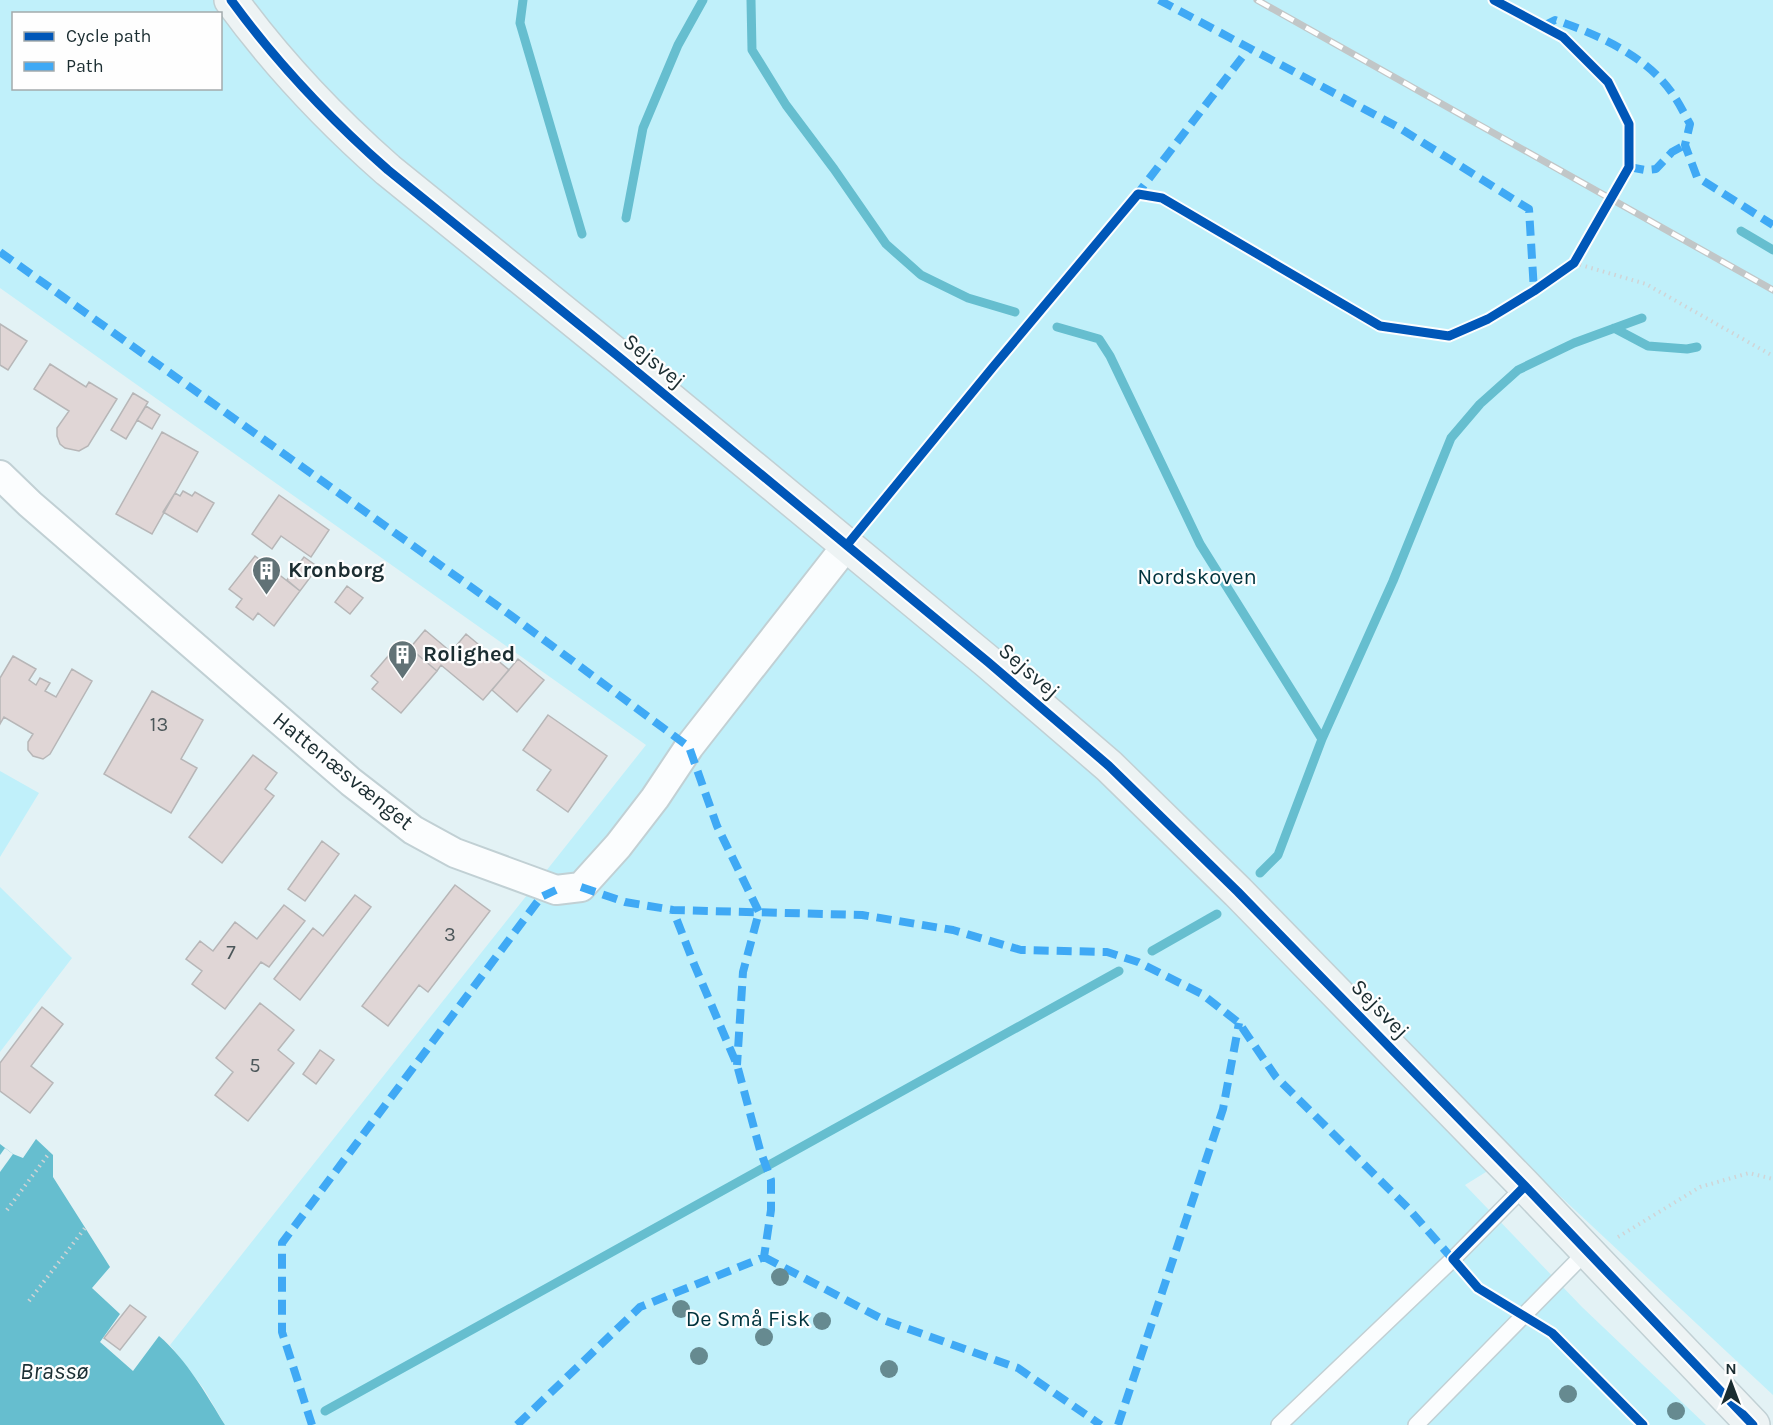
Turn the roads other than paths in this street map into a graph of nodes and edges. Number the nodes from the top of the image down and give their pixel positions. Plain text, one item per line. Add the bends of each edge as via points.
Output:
1 (231, 0) edge
2 (0, 475) edge
3 (847, 545) junction
4 (1525, 1186) junction
5 (1587, 1251) junction
6 (1279, 1425) edge
7 (1416, 1425) edge
8 (1753, 1425) edge

1 - 3 street, Sejsvej via 293,78 388,170
2 - 3 street, Hattenæsvænget via 351,782 413,830 455,853 556,890 581,887 618,846 689,747
3 - 4 street, Sejsvej via 1109,766
4 - 5 street, Sejsvej
4 - 6 lane
5 - 7 lane
5 - 8 street, Sejsvej

